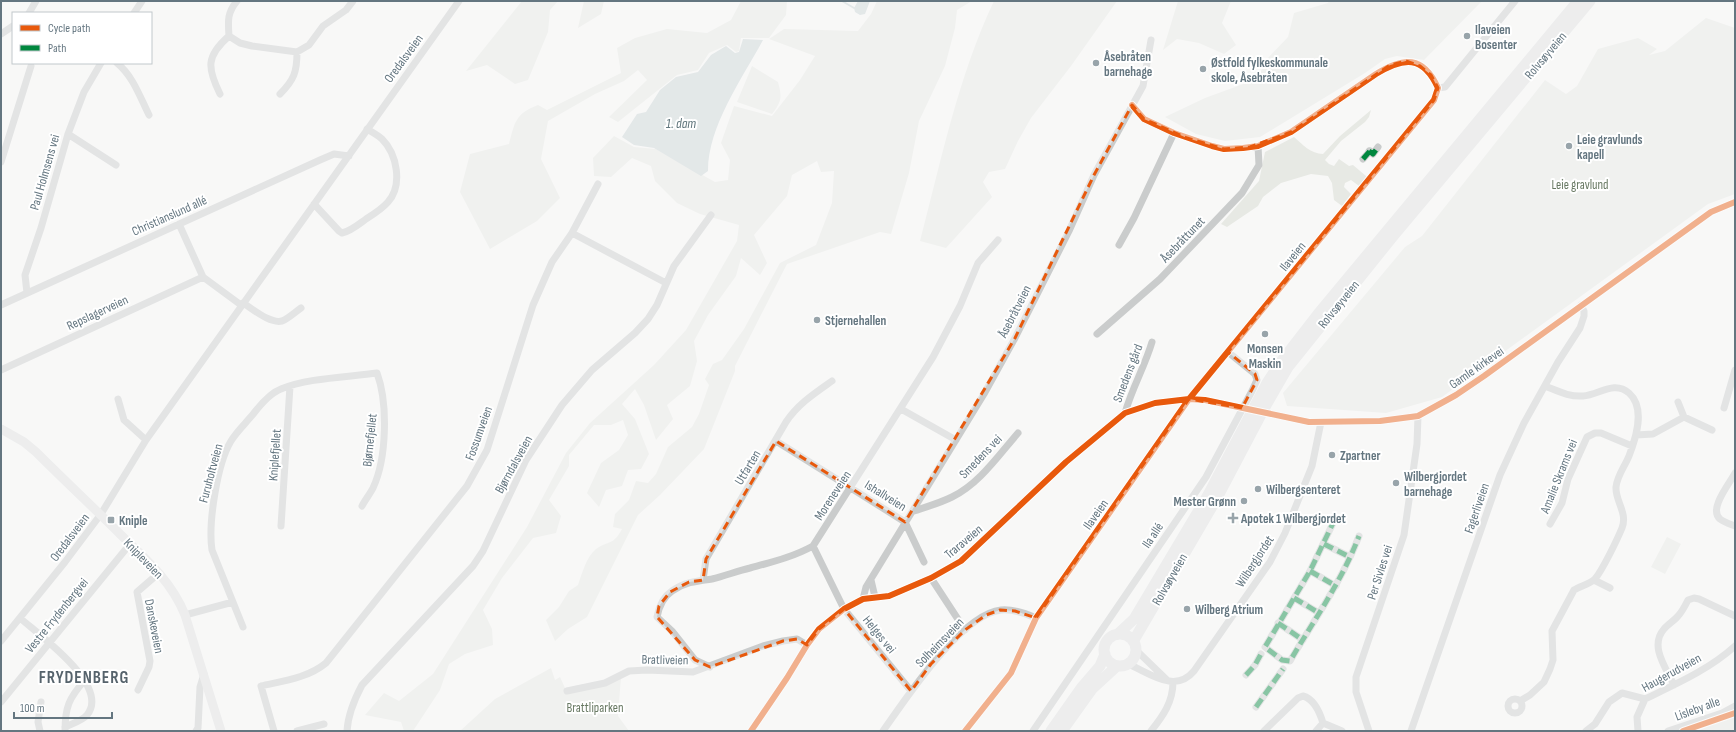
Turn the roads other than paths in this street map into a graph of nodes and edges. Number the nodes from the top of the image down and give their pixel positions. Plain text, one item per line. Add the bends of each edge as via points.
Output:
1 (36, 1) edge
2 (142, 1) edge
3 (237, 1) edge
4 (353, 1) edge
5 (459, 1) edge
6 (1515, 1) edge
7 (1578, 1) edge
8 (1590, 1) edge
9 (30, 12) edge
10 (135, 12) edge
11 (12, 27) edge
12 (1, 34) edge
13 (229, 36) junction
14 (1151, 40) dead end
15 (297, 52) junction
16 (100, 64) edge
17 (118, 64) edge
18 (31, 66) dead end
19 (1438, 88) junction
20 (220, 94) dead end
21 (280, 94) dead end
22 (1132, 105) junction
23 (149, 115) dead end
24 (367, 129) junction
25 (1174, 133) junction
26 (68, 134) junction
27 (1258, 146) junction
28 (1378, 147) dead end
29 (349, 156) junction
30 (1363, 159) dead end
31 (1, 162) edge
32 (116, 165) dead end
33 (598, 184) dead end
34 (1735, 202) edge
35 (314, 204) junction
36 (712, 215) dead end
37 (179, 224) junction
38 (572, 233) junction
39 (998, 240) dead end
40 (1119, 245) dead end
41 (203, 277) junction
42 (666, 283) junction
43 (27, 293) junction
44 (242, 304) junction
45 (1, 305) edge
46 (1581, 305) junction
47 (301, 308) dead end
48 (1097, 334) dead end
49 (1152, 342) dead end
50 (1228, 352) junction
51 (1, 370) edge
52 (1735, 370) edge
53 (377, 373) joint
54 (832, 381) dead end
55 (290, 386) junction
56 (1545, 386) junction
57 (118, 399) dead end
58 (1189, 399) junction
59 (1678, 402) dead end
60 (1724, 408) dead end
61 (901, 409) junction
62 (1125, 413) junction
63 (1418, 416) junction
64 (1684, 418) junction
65 (1321, 422) junction
66 (1, 429) edge
67 (1712, 430) dead end
68 (1018, 434) dead end
69 (1636, 435) junction
70 (146, 440) junction
71 (956, 440) junction
72 (776, 441) junction
73 (1632, 446) junction
74 (1735, 473) edge
75 (851, 487) junction
76 (362, 506) dead end
77 (914, 511) junction
78 (101, 514) junction
79 (1335, 519) dead end
80 (905, 522) junction
81 (1550, 524) dead end
82 (281, 526) dead end
83 (1735, 526) edge
84 (1359, 536) dead end
85 (130, 544) junction
86 (1324, 544) junction
87 (813, 546) junction
88 (1350, 558) junction
89 (924, 562) dead end
90 (1310, 571) junction
91 (159, 572) junction
92 (931, 578) junction
93 (703, 580) junction
94 (871, 580) junction
95 (1594, 580) junction
96 (1336, 586) junction
97 (1610, 588) dead end
98 (875, 597) junction
99 (1294, 598) junction
100 (863, 599) junction
101 (234, 602) junction
102 (844, 609) junction
103 (1319, 613) junction
104 (185, 615) junction
105 (1735, 616) edge
106 (20, 618) junction
107 (1036, 618) junction
108 (1278, 623) junction
109 (243, 627) dead end
110 (965, 630) junction
111 (1119, 633) junction
112 (1134, 640) junction
113 (1303, 640) junction
114 (1, 641) edge
115 (49, 643) junction
116 (806, 645) junction
117 (1735, 646) edge
118 (1137, 651) junction
119 (1105, 654) junction
120 (1261, 654) dead end
121 (1128, 664) junction
122 (1117, 666) junction
123 (710, 667) junction
124 (1283, 669) dead end
125 (204, 674) junction
126 (1246, 675) dead end
127 (85, 680) junction
128 (1170, 681) junction
129 (1674, 685) junction
130 (138, 690) dead end
131 (567, 691) dead end
132 (911, 692) junction
133 (1645, 699) junction
134 (1, 702) edge
135 (41, 702) dead end
136 (1520, 702) dead end
137 (1735, 706) edge
138 (1256, 707) dead end
139 (1323, 723) junction
140 (324, 724) dead end
141 (65, 729) edge
142 (40, 731) edge
143 (196, 731) edge
144 (221, 731) edge
145 (274, 731) edge
146 (296, 731) edge
147 (347, 731) edge
148 (752, 731) edge
149 (883, 731) edge
150 (965, 731) edge
151 (1033, 731) edge
152 (1051, 731) edge
153 (1062, 731) edge
154 (1151, 731) edge
155 (1264, 731) edge
156 (1316, 731) edge
157 (1342, 731) edge
158 (1369, 731) edge
159 (1411, 731) edge
160 (1586, 731) edge
161 (1638, 731) edge
162 (1668, 731) edge

1 - 9 street
2 - 10 street
3 - 13 street via 229,13
4 - 15 street via 346,10 323,26 309,45
5 - 24 street, Oredalsveien
6 - 19 street, Ilaveien via 1445,87
7 - 111 main road, Rolvsøyveien via 1280,363 1208,495 1134,619
8 - 112 main road, Rolvsøyveien via 1300,350 1275,388 1216,498
11 - 12 street
13 - 15 street via 240,43 252,46
13 - 20 street via 213,53 210,62 210,71
14 - 22 street, Åsebråtveien via 1143,86
15 - 21 street via 293,79
16 - 26 street, Paul Holmsens vei via 84,92
17 - 23 street via 132,80
18 - 31 street
19 - 27 street via 1425,69 1413,62 1401,61 1376,74 1291,132
19 - 50 street, Ilaveien via 1434,100
22 - 25 street via 1144,119
22 - 71 street, Åsebråtveien via 1094,175 1015,338
24 - 29 street, Oredalsveien
24 - 35 street via 388,145 394,159 397,181 392,196 380,209 350,230 342,232
25 - 27 street via 1224,149
25 - 40 street
26 - 32 street
26 - 43 street, Paul Holmsens vei via 26,275
27 - 48 street, Åsebråttunet via 1259,165 1237,198 1160,279
28 - 30 street via 1373,154 1370,151
29 - 35 street, Oredalsveien
29 - 37 street, Christianslund allé via 334,154
33 - 38 street, Fossumveien
34 - 46 street, Gamle kirkevei via 1711,212
35 - 44 street, Oredalsveien
36 - 42 street, Bjørndalsveien via 679,258
37 - 41 street
37 - 43 street, Christianslund allé
38 - 42 street
38 - 145 street, Fossumveien via 552,262 533,305 487,450 467,486 326,663 318,670 304,675 260,686
39 - 61 street, Moreneveien via 978,263 960,306 937,350
41 - 44 street
41 - 51 street, Repslagerveien
42 - 147 street, Bjørndalsveien via 648,319 592,370 562,405 526,460 483,551 473,566 362,685 354,699
43 - 45 street, Christianslund allé
44 - 47 street via 269,319 279,321
44 - 70 street, Oredalsveien
46 - 56 street, Fagerliveien via 1584,316 1580,328
46 - 63 street, Gamle kirkevei via 1456,395
49 - 62 street, Smedens gård
50 - 58 street, Ilaveien
50 - 151 street, Ila allé via 1255,374 1257,380 1252,391 1206,476
52 - 60 street
53 - 55 street, Furuholtveien
53 - 76 street, Bjørnefjellet via 384,405 384,430 380,463 373,488
54 - 72 street, Utfarten via 792,412
55 - 82 street, Kniplefjellet
55 - 101 street, Furuholtveien via 274,392 231,441 219,477 212,511 210,540
56 - 69 street via 1574,396 1584,396 1610,387 1625,390 1637,403
56 - 159 street, Fagerliveien via 1518,434 1500,475
57 - 70 street via 124,420
58 - 62 street, Traraveien via 1155,403
58 - 65 street, Gamle kirkevei via 1291,420
58 - 107 street, Ilaveien
59 - 64 street
61 - 71 street
61 - 75 street, Moreneveien
62 - 92 street, Traraveien via 1066,462 961,561
63 - 65 street, Gamle kirkevei via 1380,422
63 - 158 street, Per Sivles vei via 1417,444 1404,535 1356,677 1356,692
64 - 67 street
64 - 69 street via 1653,434
65 - 128 street, Wilbergjordet via 1312,466 1286,533 1270,562 1194,671 1182,681
66 - 78 street, Knipleveien via 24,442
68 - 77 street, Smedens vei via 982,475 963,490 952,497
69 - 73 street
70 - 78 street, Oredalsveien
71 - 77 street, Åsebråtveien
72 - 75 street, Ishallveien
72 - 93 street, Utfarten via 706,559
73 - 81 street, Amalie Skrams vei via 1601,432 1587,437 1568,479 1562,504
73 - 95 street via 1616,486 1624,523
74 - 83 street via 1716,509 1721,520
75 - 80 street, Ishallveien
75 - 87 street, Moreneveien
77 - 80 street, Åsebråtveien
78 - 85 street, Knipleveien
78 - 106 street, Oredalsveien
79 - 86 street
80 - 89 street, Ishallveien
80 - 94 street, Åsebråtveien
84 - 88 street
85 - 91 street, Knipleveien
85 - 115 street, Vestre Frydenbergvei
86 - 88 street
86 - 90 street
87 - 93 street via 777,561
87 - 102 street, Helges vei
88 - 96 street
90 - 96 street
90 - 99 street
91 - 104 street, Knipleveien via 175,592
91 - 130 street, Danskeveien via 137,592 150,661
92 - 98 street, Traraveien via 889,596
92 - 110 street
93 - 123 street via 689,582 670,592 659,606 657,617 695,660
94 - 98 street
94 - 100 street, Åsebråtveien
95 - 97 street
95 - 136 street via 1574,590 1552,631 1552,660 1544,682
96 - 103 street
98 - 100 street, Traraveien
99 - 103 street
99 - 108 street
100 - 102 street, Traraveien
101 - 104 street
101 - 109 street, Furuholtveien
102 - 116 street, Traraveien via 819,629
102 - 132 street, Helges vei
103 - 113 street
104 - 125 street, Knipleveien
105 - 129 street via 1700,599 1688,600 1678,617 1665,627 1658,646
106 - 114 street, Oredalsveien
106 - 115 street
107 - 110 street, Solheimsveien via 1015,611 1000,610 986,615
107 - 150 street, Ilaveien via 1011,673
108 - 113 street
108 - 113 street via 1265,647 1282,660 1290,661
110 - 132 street, Solheimsveien via 931,664
111 - 112 main road
111 - 119 main road via 1105,643
112 - 118 main road
115 - 127 street
115 - 134 street, Vestre Frydenbergvei
116 - 123 street, Bratliveien via 797,639 783,641 763,646
116 - 148 street, Traraveien
117 - 129 street, Haugerudveien via 1722,658
118 - 121 main road via 1134,659
118 - 128 street
119 - 122 main road via 1109,662
119 - 152 main road via 1100,666
120 - 126 street
121 - 122 main road
121 - 128 street via 1155,678
122 - 153 main road via 1092,688
123 - 131 street, Bratliveien via 693,672 629,671 605,683
124 - 138 street
125 - 143 street via 200,687
125 - 144 street, Knipleveien
127 - 141 street via 68,703
127 - 141 street via 90,693 90,709 86,717
128 - 154 street via 1173,694 1171,701
129 - 133 street, Haugerudveien
132 - 149 street, Solheimsveien
133 - 160 street via 1622,693 1609,702 1595,724
133 - 161 street, Haugerudveien via 1637,717
135 - 142 street via 38,722
137 - 162 street, Lisleby alle via 1722,713
139 - 155 street via 1316,707 1303,696
139 - 156 street
139 - 157 street
140 - 146 street

